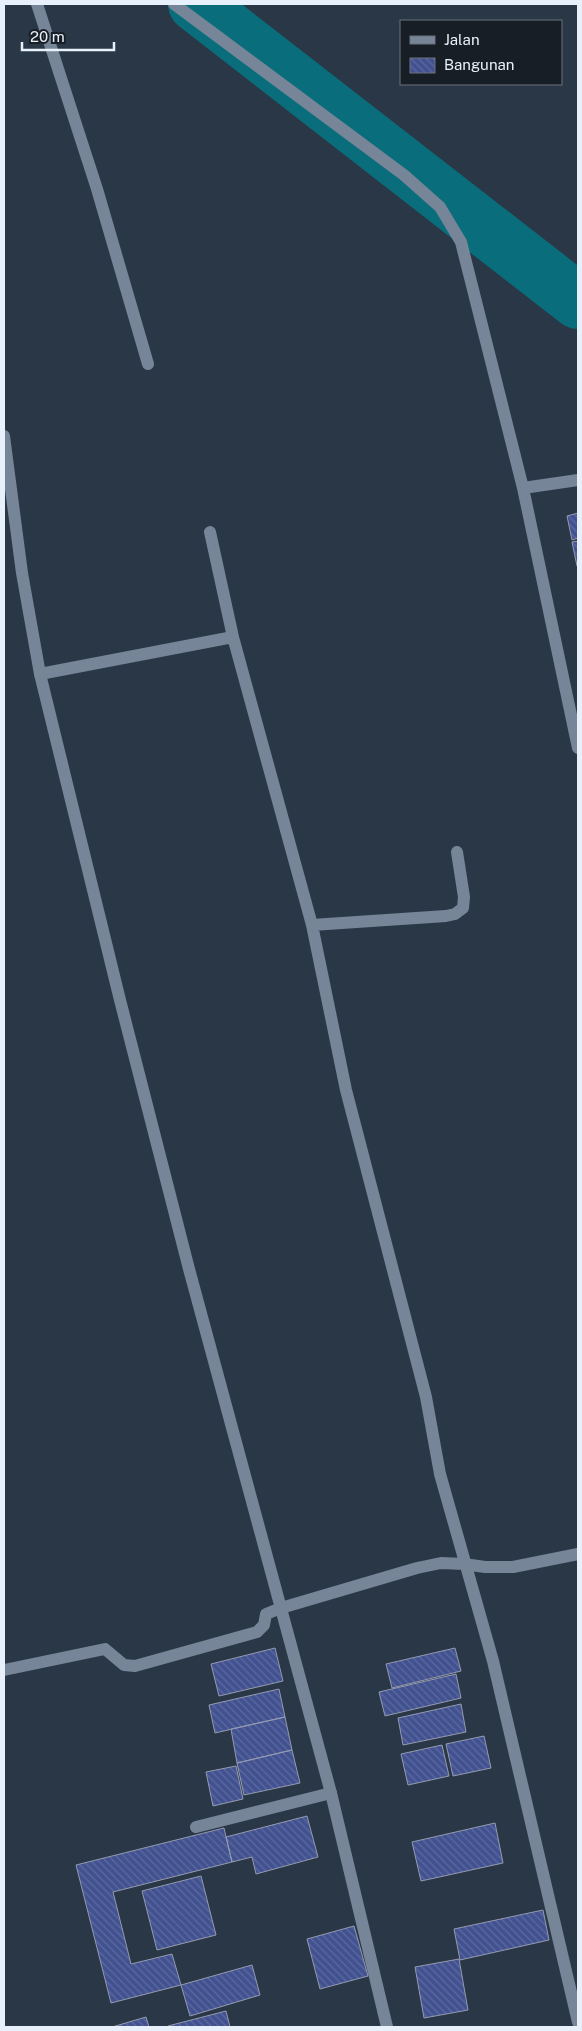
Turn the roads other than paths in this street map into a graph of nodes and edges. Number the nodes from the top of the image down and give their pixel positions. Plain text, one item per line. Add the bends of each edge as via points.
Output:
1 (37, 4) edge
2 (174, 4) edge
3 (148, 364) dead end
4 (4, 436) edge
5 (578, 480) edge
6 (7, 488) edge
7 (523, 488) junction
8 (210, 532) dead end
9 (233, 637) junction
10 (40, 674) junction
11 (578, 748) edge
12 (457, 852) dead end
13 (312, 926) junction
14 (578, 1554) edge
15 (464, 1564) junction
16 (281, 1608) junction
17 (4, 1670) edge
18 (331, 1793) junction
19 (196, 1826) dead end
20 (578, 2022) edge
21 (387, 2027) edge

1 - 3 street via 98,189
2 - 7 street via 404,175 440,207 460,242
4 - 6 street
5 - 7 street
6 - 10 street
7 - 11 street
8 - 9 street
9 - 10 street
9 - 13 street
10 - 16 street via 189,1269
12 - 13 street via 464,897 462,908 455,914
13 - 15 street via 346,1090 416,1358 440,1474
14 - 15 street via 513,1567 485,1568
15 - 16 street via 441,1563 417,1568
15 - 20 street via 493,1661
16 - 17 street via 266,1614 264,1625 257,1632 135,1666 124,1665 105,1649
16 - 18 street
18 - 19 street
18 - 21 street

